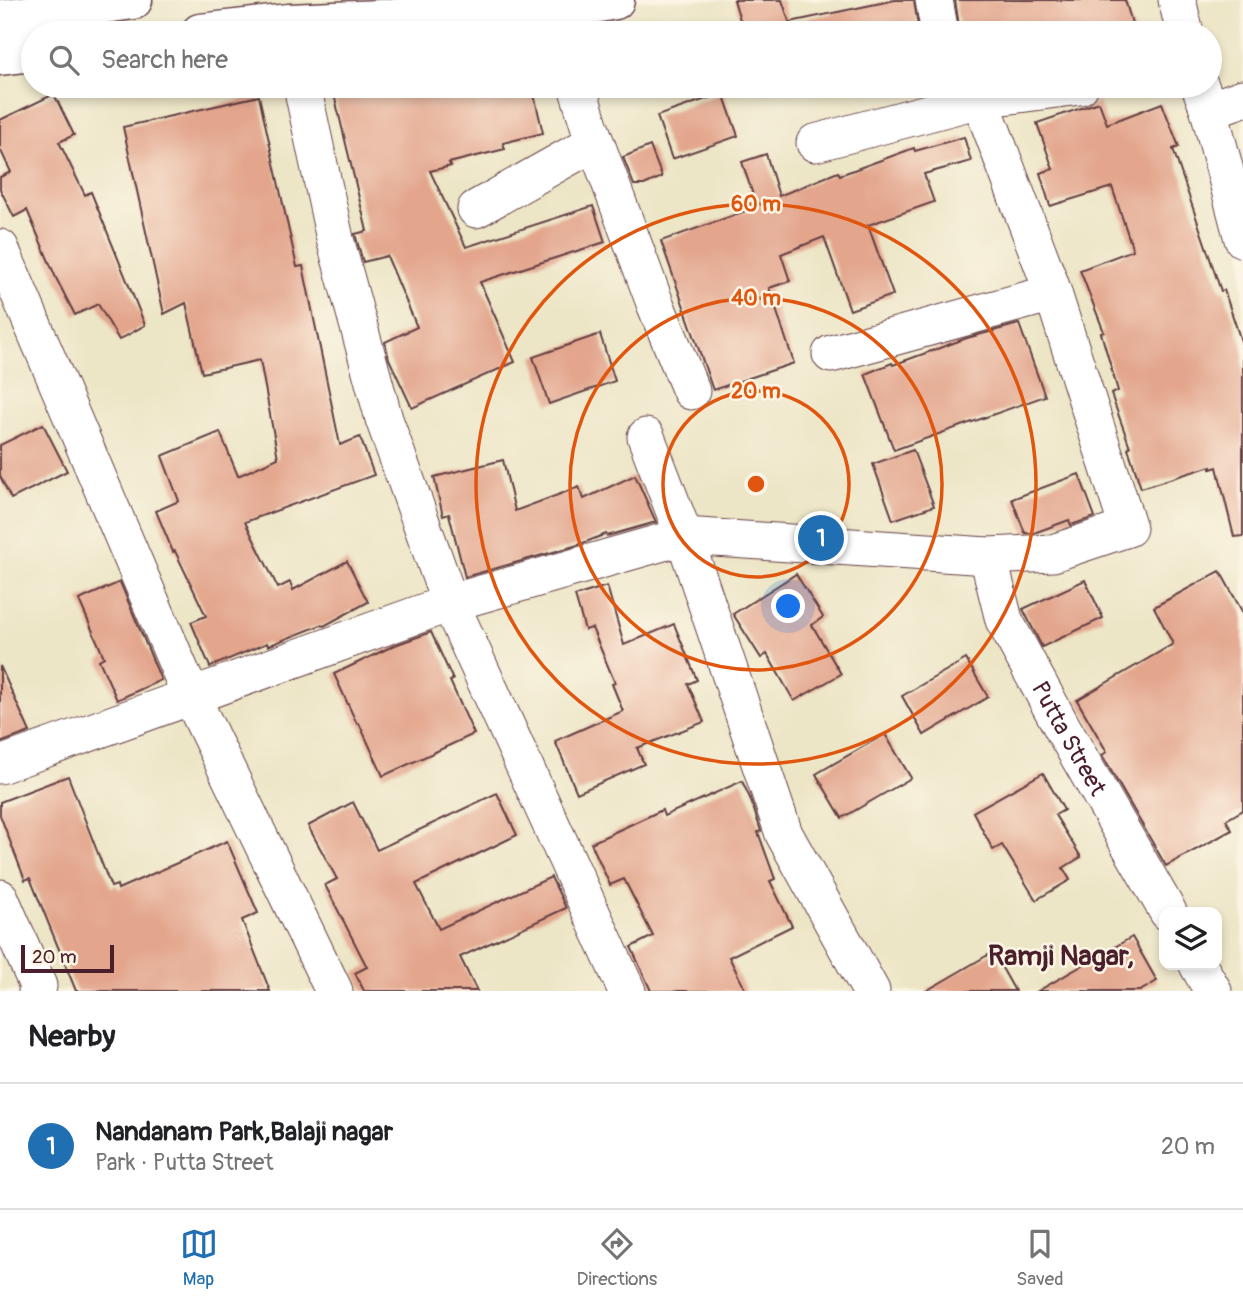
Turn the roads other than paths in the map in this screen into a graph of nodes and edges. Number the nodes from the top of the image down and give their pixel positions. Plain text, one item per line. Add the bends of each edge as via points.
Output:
1 (133, 0) edge
2 (615, 0) edge
3 (934, 0) edge
4 (1177, 0) edge
5 (56, 6) edge
6 (558, 15) edge
7 (0, 19) edge
8 (288, 19) edge
9 (938, 21) edge
10 (1182, 21) edge
11 (21, 53) edge
12 (0, 55) edge
13 (305, 98) edge
14 (582, 98) edge
15 (957, 98) edge
16 (960, 98) edge
17 (1205, 98) edge
18 (1243, 98) edge
19 (595, 142) junction
20 (815, 143) dead end
21 (476, 209) dead end
22 (1243, 239) edge
23 (0, 248) edge
24 (1053, 293) junction
25 (831, 354) dead end
26 (691, 391) dead end
27 (646, 437) dead end
28 (684, 536) junction
29 (988, 556) junction
30 (450, 603) junction
31 (191, 696) junction
32 (0, 765) edge
33 (0, 898) edge
34 (1165, 907) edge
35 (1201, 970) edge
36 (37, 991) edge
37 (334, 991) edge
38 (627, 991) edge
39 (870, 991) edge
40 (1213, 991) edge

1 - 5 street
2 - 6 street
3 - 9 street
4 - 10 street
5 - 7 street
6 - 8 street
11 - 12 street
13 - 30 street via 335,239 384,419
14 - 19 street
15 - 20 street
16 - 24 street
17 - 18 street
17 - 22 street
19 - 21 street
19 - 26 street
23 - 31 street
24 - 25 street
24 - 29 street via 1128,528 1053,553
27 - 28 street
28 - 29 street
28 - 30 street
28 - 39 street via 784,834
29 - 34 street, Putta Street via 1004,620
30 - 31 street
30 - 38 street
31 - 32 street
31 - 37 street
33 - 36 street
35 - 40 street

